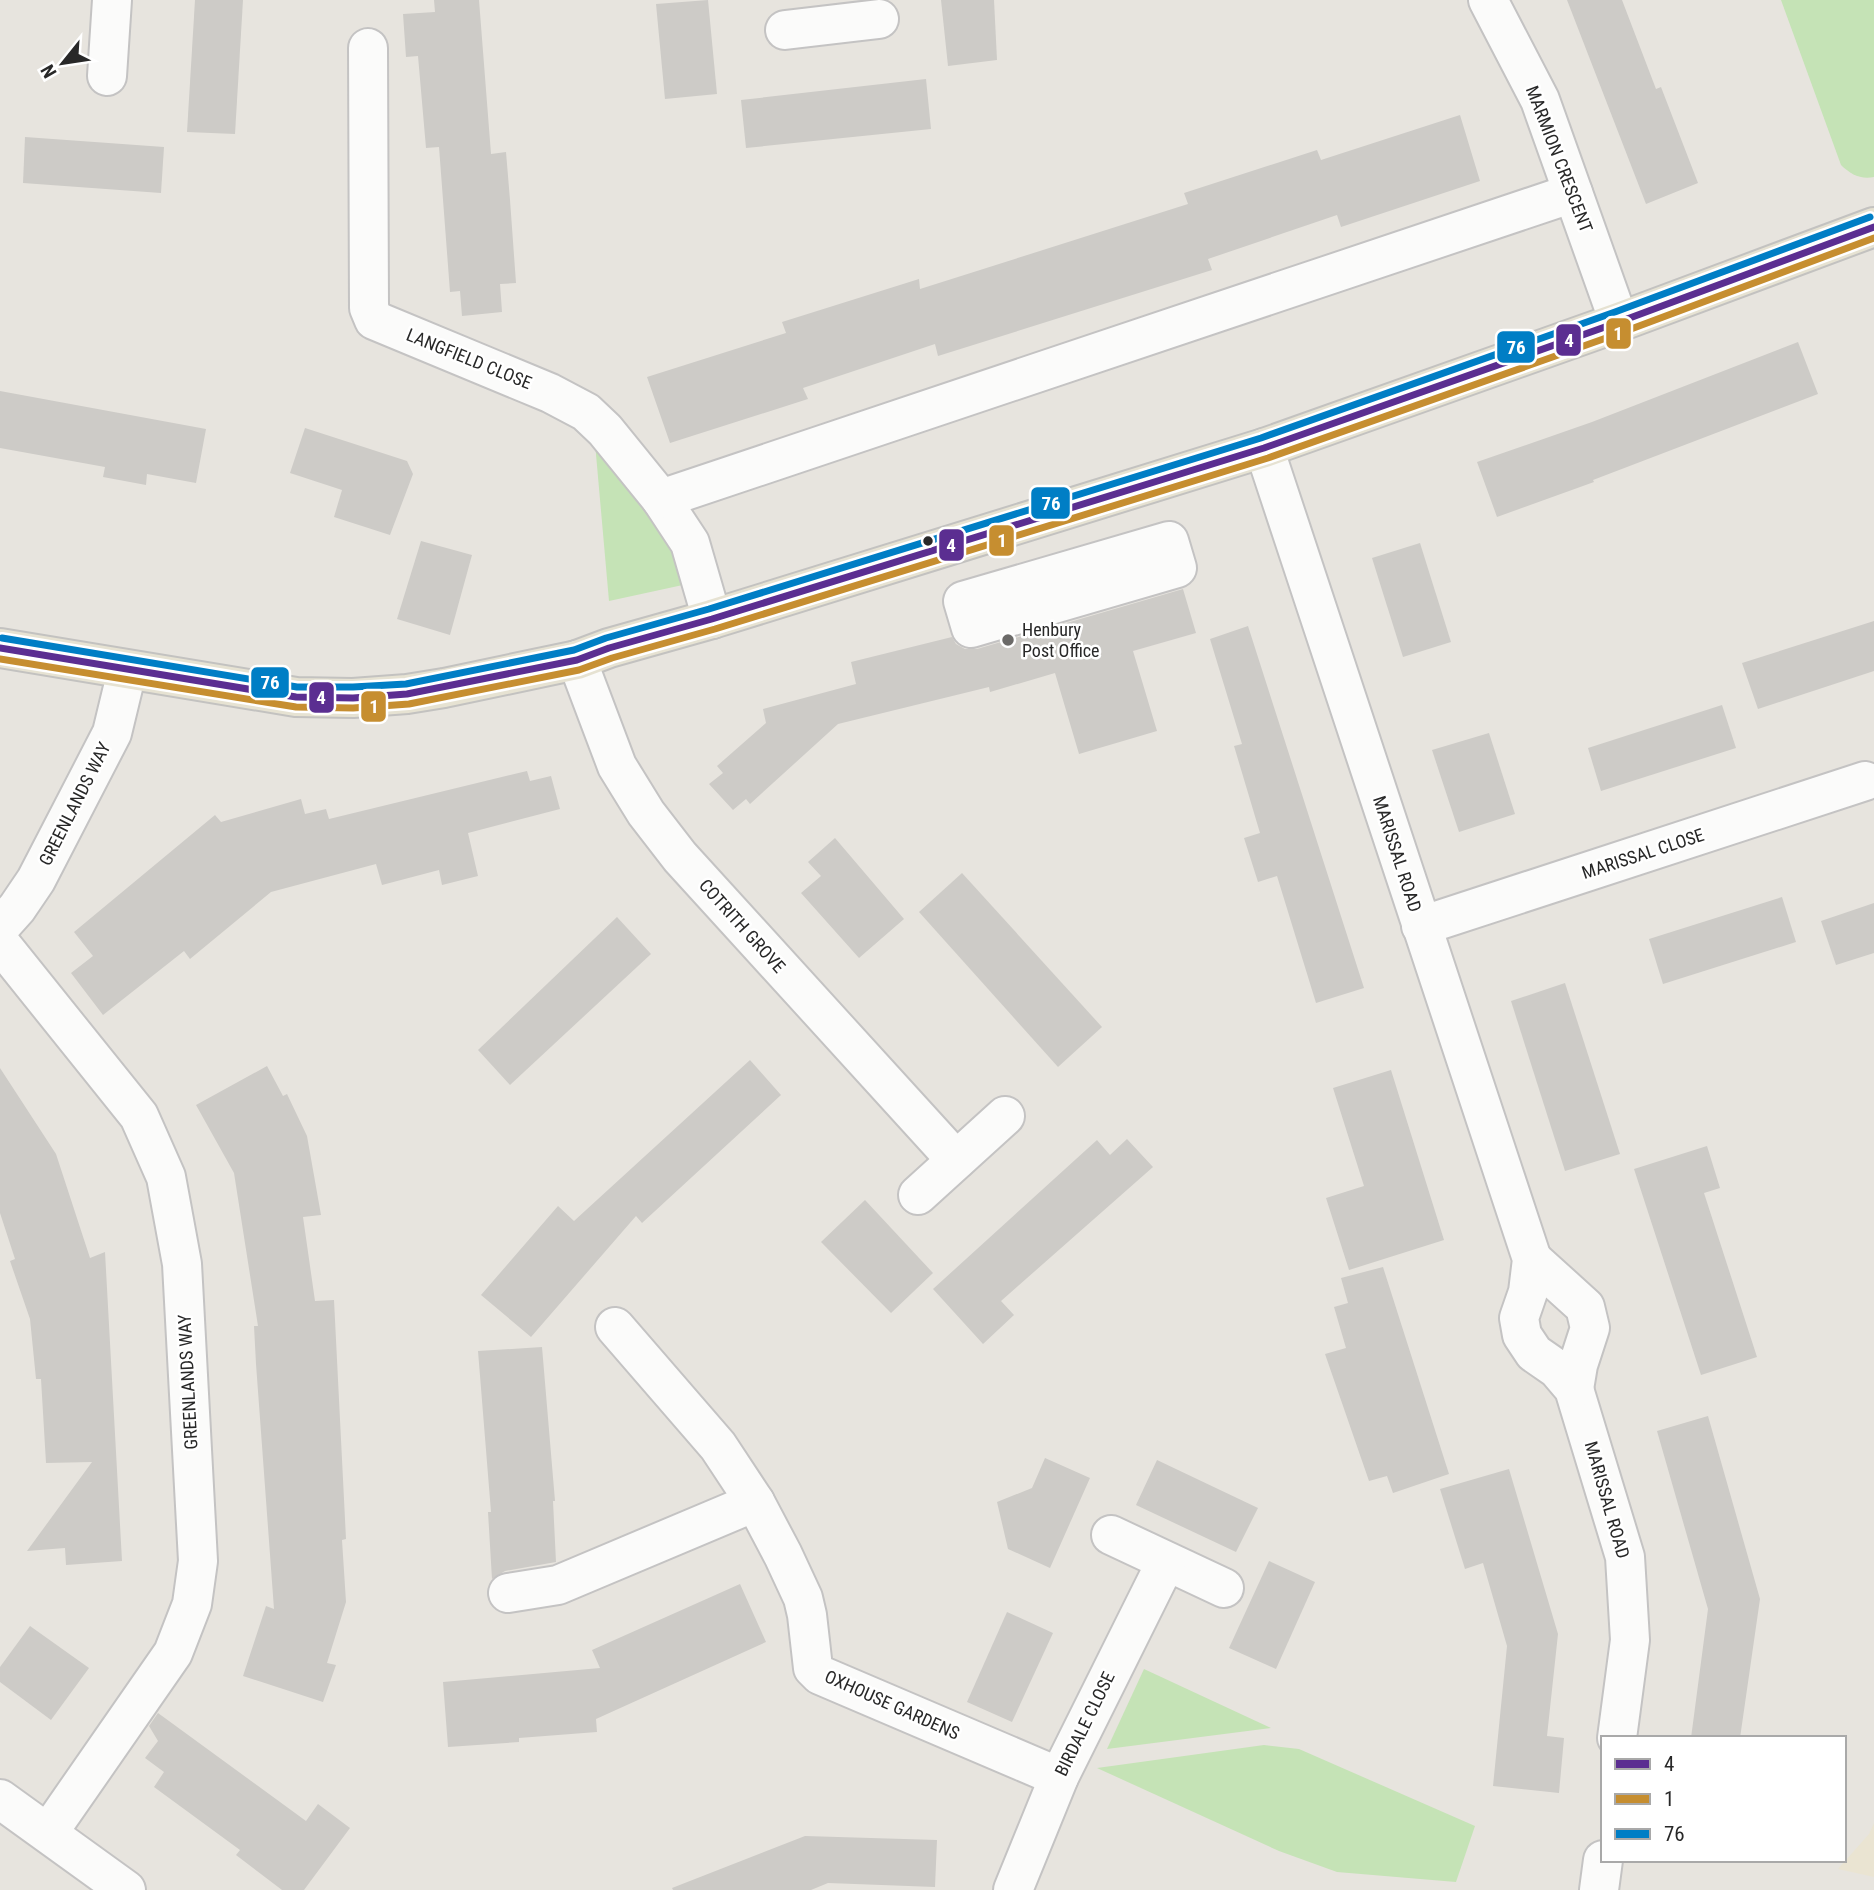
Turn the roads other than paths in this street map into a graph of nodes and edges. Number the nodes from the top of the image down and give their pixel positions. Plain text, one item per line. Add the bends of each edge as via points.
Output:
1 (112, 0) edge
2 (1488, 0) edge
3 (832, 12) edge
4 (879, 19) dead end
5 (785, 30) dead end
6 (368, 48) dead end
7 (107, 76) dead end
8 (1573, 193) junction
9 (1874, 227) edge
10 (1619, 322) junction
11 (1264, 448) junction
12 (661, 499) junction
13 (712, 619) junction
14 (971, 628) joint
15 (0, 648) edge
16 (576, 660) junction
17 (127, 671) junction
18 (1865, 781) dead end
19 (1421, 926) junction
20 (0, 927) edge
21 (0, 943) edge
22 (1005, 1116) dead end
23 (956, 1160) junction
24 (918, 1195) dead end
25 (1532, 1259) junction
26 (614, 1327) dead end
27 (1574, 1389) junction
28 (755, 1502) junction
29 (1111, 1535) dead end
30 (1166, 1562) junction
31 (1224, 1588) dead end
32 (508, 1593) dead end
33 (1617, 1736) edge
34 (1059, 1777) junction
35 (4, 1810) edge
36 (48, 1833) junction
37 (1603, 1862) edge
38 (126, 1890) edge
39 (1013, 1890) edge
40 (1599, 1890) edge

1 - 7 street
2 - 8 street, MARMION CRESCENT via 1540,100
3 - 4 street
3 - 5 street
6 - 12 street, LANGFIELD CLOSE via 369,308 374,320 586,412
8 - 10 street, MARMION CRESCENT
8 - 12 street
9 - 10 main road
10 - 11 main road
11 - 13 main road
11 - 19 street, MARISSAL ROAD
12 - 13 street, LANGFIELD CLOSE via 690,543
13 - 16 main road
14 - 14 street via 963,601 1169,541 1177,568
15 - 17 main road
16 - 17 main road via 444,688 353,698 296,697
16 - 23 street, COTRITH GROVE via 618,766 646,813 680,857
17 - 20 street, GREENLANDS WAY via 112,733 36,880
18 - 19 street, MARISSAL CLOSE
19 - 25 street, MARISSAL ROAD
21 - 36 street, GREENLANDS WAY via 139,1116 166,1177 182,1264 198,1561 192,1604 173,1653
22 - 23 street
23 - 24 street
25 - 27 street, MARISSAL ROAD via 1519,1318 1522,1335 1534,1353 1557,1368
25 - 27 street, MARISSAL ROAD via 1585,1307 1590,1328
26 - 28 street, OXHOUSE GARDENS via 718,1446
27 - 33 street, MARISSAL ROAD via 1625,1557 1630,1640
28 - 32 street via 558,1586
28 - 34 street, OXHOUSE GARDENS via 803,1598 813,1668 820,1675
29 - 30 street
30 - 31 street
30 - 34 street, BIRDALE CLOSE
34 - 39 street, BIRDALE CLOSE
35 - 36 street
36 - 38 street
37 - 40 street

